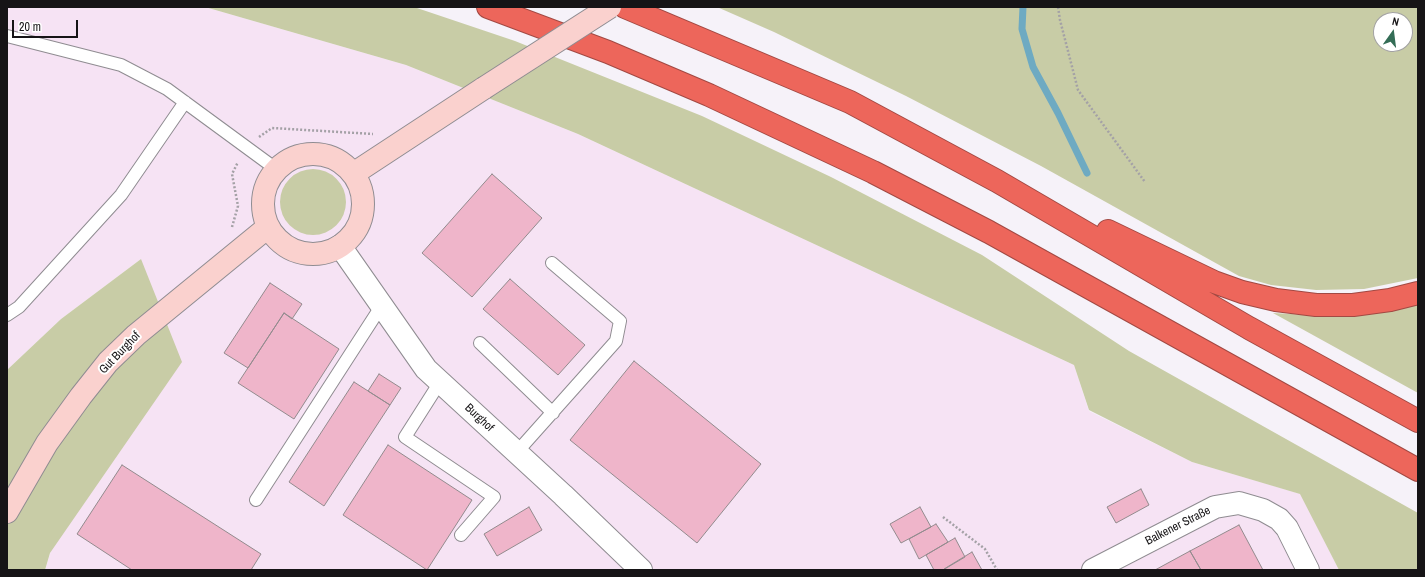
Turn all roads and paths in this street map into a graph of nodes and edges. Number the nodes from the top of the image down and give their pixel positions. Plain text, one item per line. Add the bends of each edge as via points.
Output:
1 (488, 7) edge
2 (610, 7) edge
3 (625, 7) edge
4 (1058, 7) edge
5 (7, 36) edge
6 (185, 102) junction
7 (261, 134) dead end
8 (375, 134) dead end
9 (236, 165) dead end
10 (276, 169) junction
11 (353, 174) junction
12 (997, 181) junction
13 (1145, 182) dead end
14 (268, 227) junction
15 (340, 246) junction
16 (242, 249) junction
17 (552, 263) dead end
18 (1418, 293) edge
19 (382, 305) junction
20 (7, 315) edge
21 (480, 343) dead end
22 (440, 382) junction
23 (553, 413) junction
24 (1418, 421) edge
25 (517, 452) junction
26 (1418, 470) edge
27 (256, 500) dead end
28 (7, 512) edge
29 (943, 517) dead end
30 (461, 536) dead end
31 (641, 570) edge
32 (997, 570) edge
33 (1093, 570) edge
34 (1308, 570) edge

1 - 26 highway via 608,52 702,92 872,172 989,232
2 - 11 street, bridge
3 - 12 highway via 850,102
4 - 13 path via 1078,90
5 - 6 lane via 121,65 167,89
6 - 10 lane
6 - 20 lane via 121,195 19,307
7 - 8 path via 272,128
9 - 16 path via 232,174 238,206 232,228
10 - 11 street via 301,155 315,154 330,157
10 - 14 street via 263,197 263,212
11 - 15 street via 362,195 361,218 349,238
12 - 18 highway via 1214,282 1242,292 1316,305 1353,305
12 - 24 highway via 1249,328
14 - 15 street via 287,247 300,252 314,254
14 - 16 street, Gut Burghof
15 - 19 street, Burghof
16 - 28 street, Gut Burghof via 136,335 108,362 47,443
17 - 23 lane via 620,321 616,341
19 - 22 street, Burghof via 426,369
19 - 27 lane
21 - 23 lane
22 - 25 street, Burghof
22 - 30 lane via 405,437 494,497
23 - 25 lane
25 - 31 street, Burghof
29 - 32 path via 985,549
33 - 34 street, Balkener Straße via 1215,507 1239,503 1263,510 1279,519 1287,528

